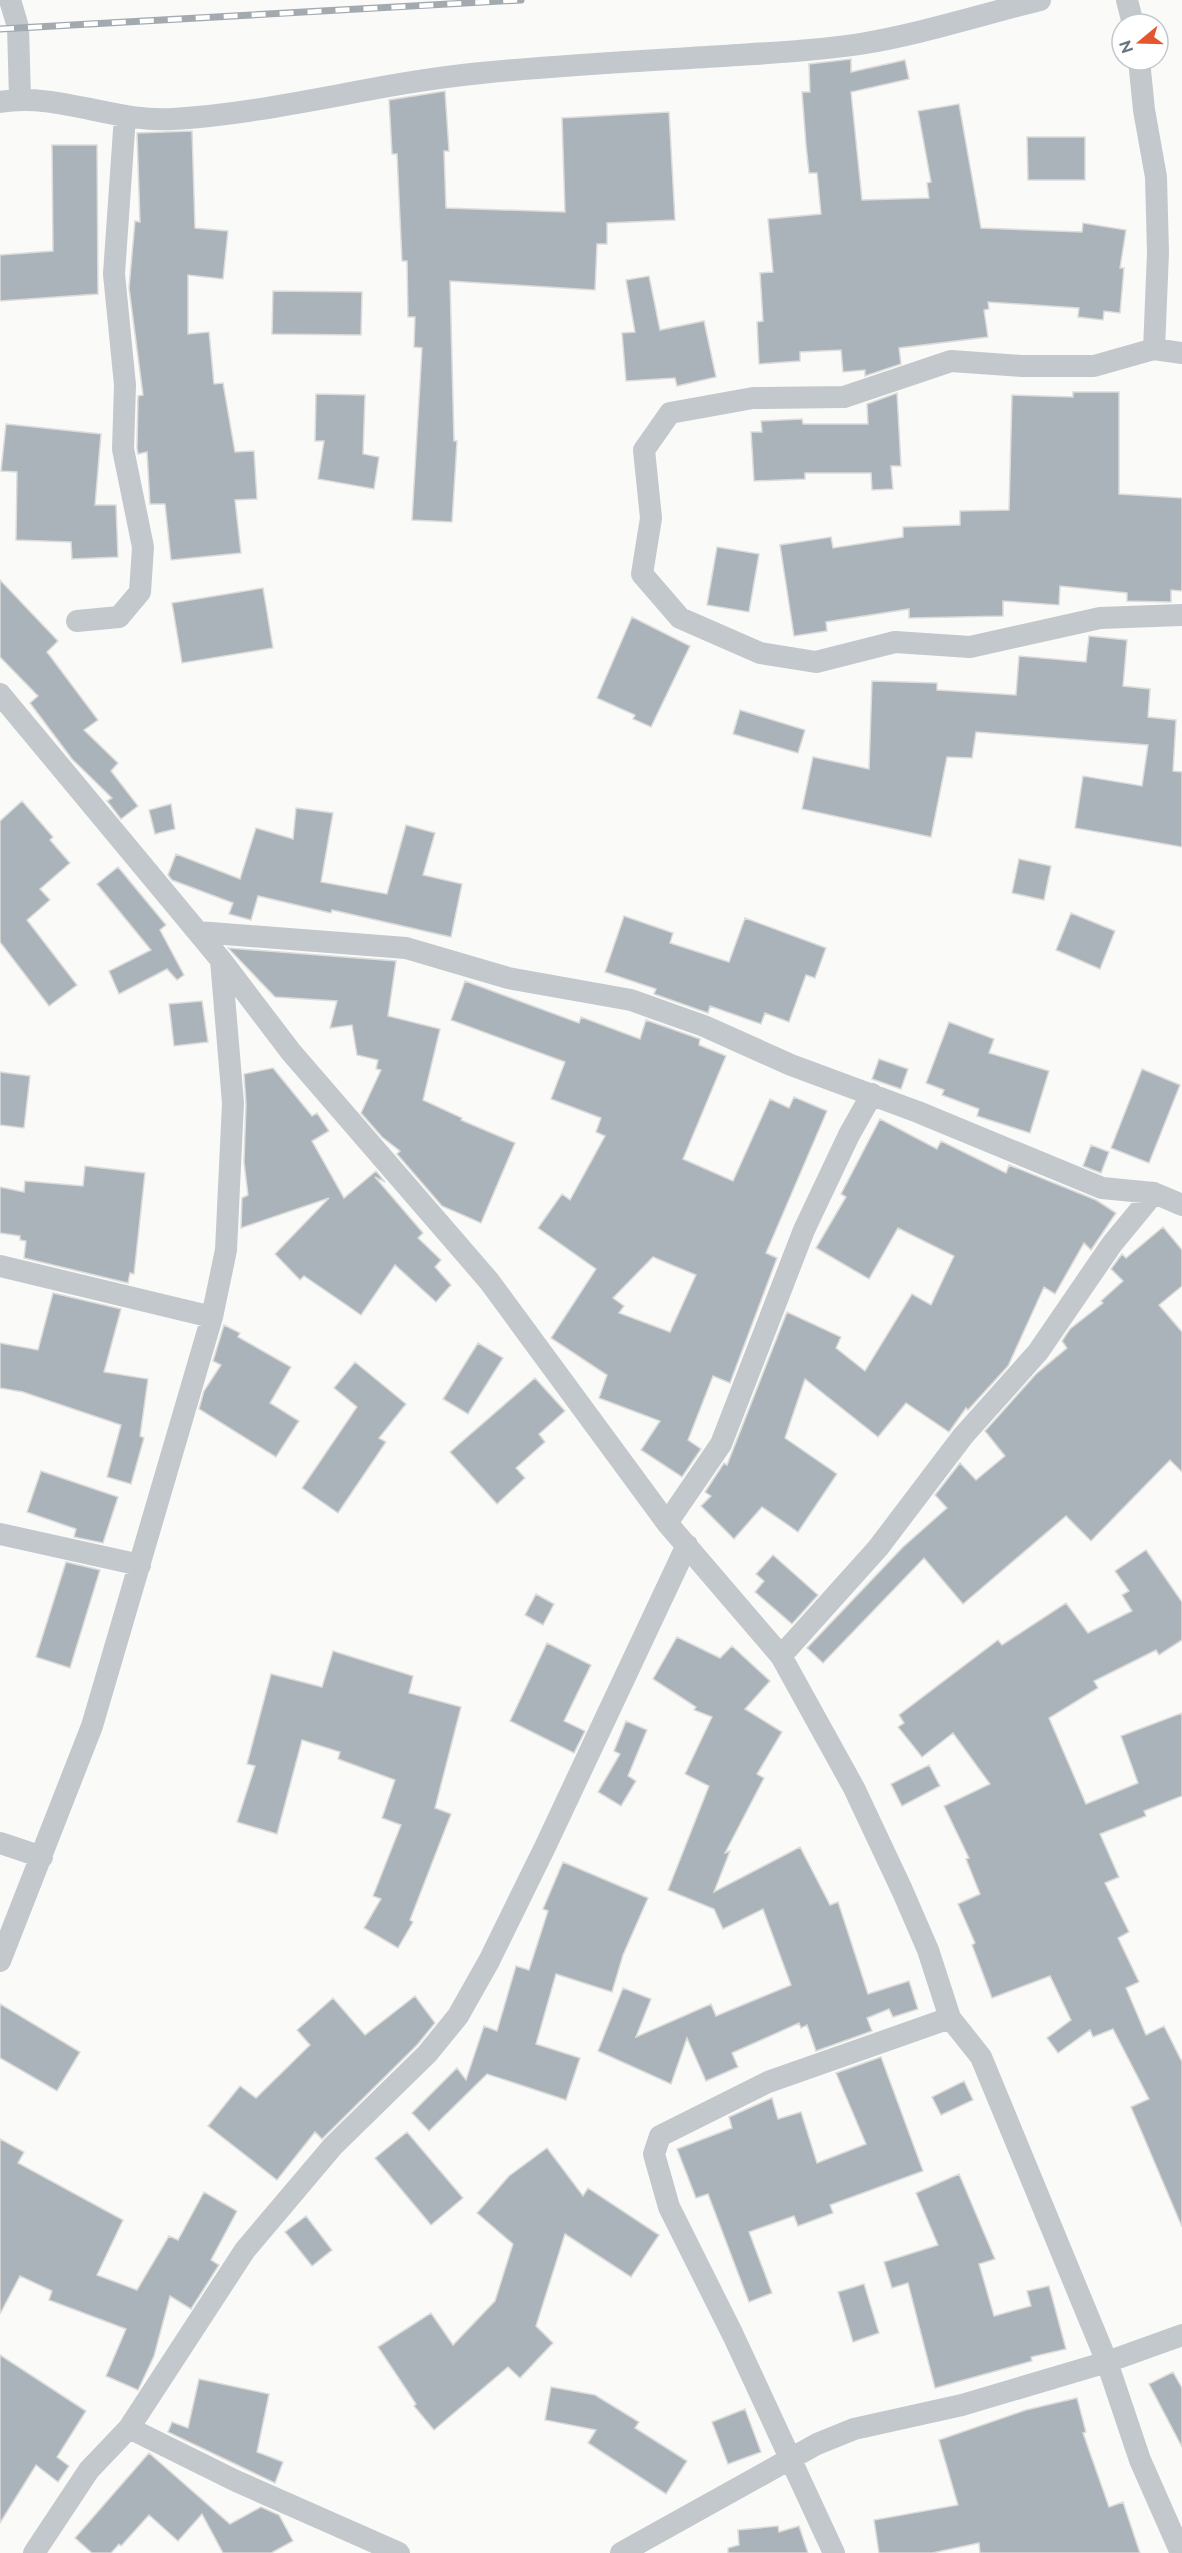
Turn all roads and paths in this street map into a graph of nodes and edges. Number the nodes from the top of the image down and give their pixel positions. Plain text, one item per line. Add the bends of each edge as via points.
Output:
1 (10, 0) edge
2 (1040, 0) edge
3 (1140, 72) edge
4 (10, 100) edge
5 (125, 116) junction
6 (1154, 349) junction
7 (1182, 353) edge
8 (1182, 615) edge
9 (77, 621) dead end
10 (0, 694) edge
11 (198, 932) junction
12 (221, 960) junction
13 (872, 1094) junction
14 (1155, 1193) junction
15 (1182, 1204) edge
16 (0, 1266) edge
17 (212, 1317) junction
18 (668, 1523) junction
19 (0, 1534) edge
20 (687, 1545) junction
21 (140, 1565) junction
22 (781, 1656) junction
23 (0, 1844) edge
24 (42, 1857) junction
25 (0, 1961) edge
26 (950, 2018) junction
27 (1182, 2335) edge
28 (1107, 2362) junction
29 (129, 2428) junction
30 (790, 2459) junction
31 (1175, 2522) edge
32 (34, 2553) edge
33 (399, 2553) edge
34 (621, 2553) edge
35 (834, 2553) edge
36 (1181, 2553) edge

1 - 4 street via 18,27
2 - 5 street via 859,44 480,73 171,120
3 - 6 street via 1156,177
4 - 5 street
5 - 9 street via 114,274 125,385 123,449 143,547 140,592 119,617
6 - 7 street
6 - 8 street via 1094,366 951,361 844,397 753,398 670,413 644,450 651,518 642,574 680,618 760,652 816,662 895,642 970,647 1100,618
10 - 11 street
11 - 12 street
11 - 13 street via 406,948 508,978 631,1000
12 - 17 street via 233,1103 226,1250
12 - 18 street via 291,1052 489,1281
13 - 14 street via 1102,1188
13 - 18 street via 804,1230 721,1444
14 - 15 street
14 - 22 street via 1112,1244 1038,1352 963,1436 878,1548
16 - 17 street
17 - 21 street
18 - 20 street
19 - 21 street
20 - 22 street
20 - 29 street via 545,1847 458,2016 427,2055 333,2146 245,2250
21 - 24 street via 92,1726
22 - 26 street via 854,1788 902,1890 928,1950
23 - 24 street
24 - 25 street
26 - 28 street via 981,2057
26 - 30 street via 768,2082 660,2136 654,2154 669,2207
27 - 28 street
28 - 30 street via 962,2405 854,2428
28 - 31 street via 1140,2460
29 - 32 street via 89,2470
29 - 33 street via 236,2481
30 - 34 street
30 - 35 street
31 - 36 street

